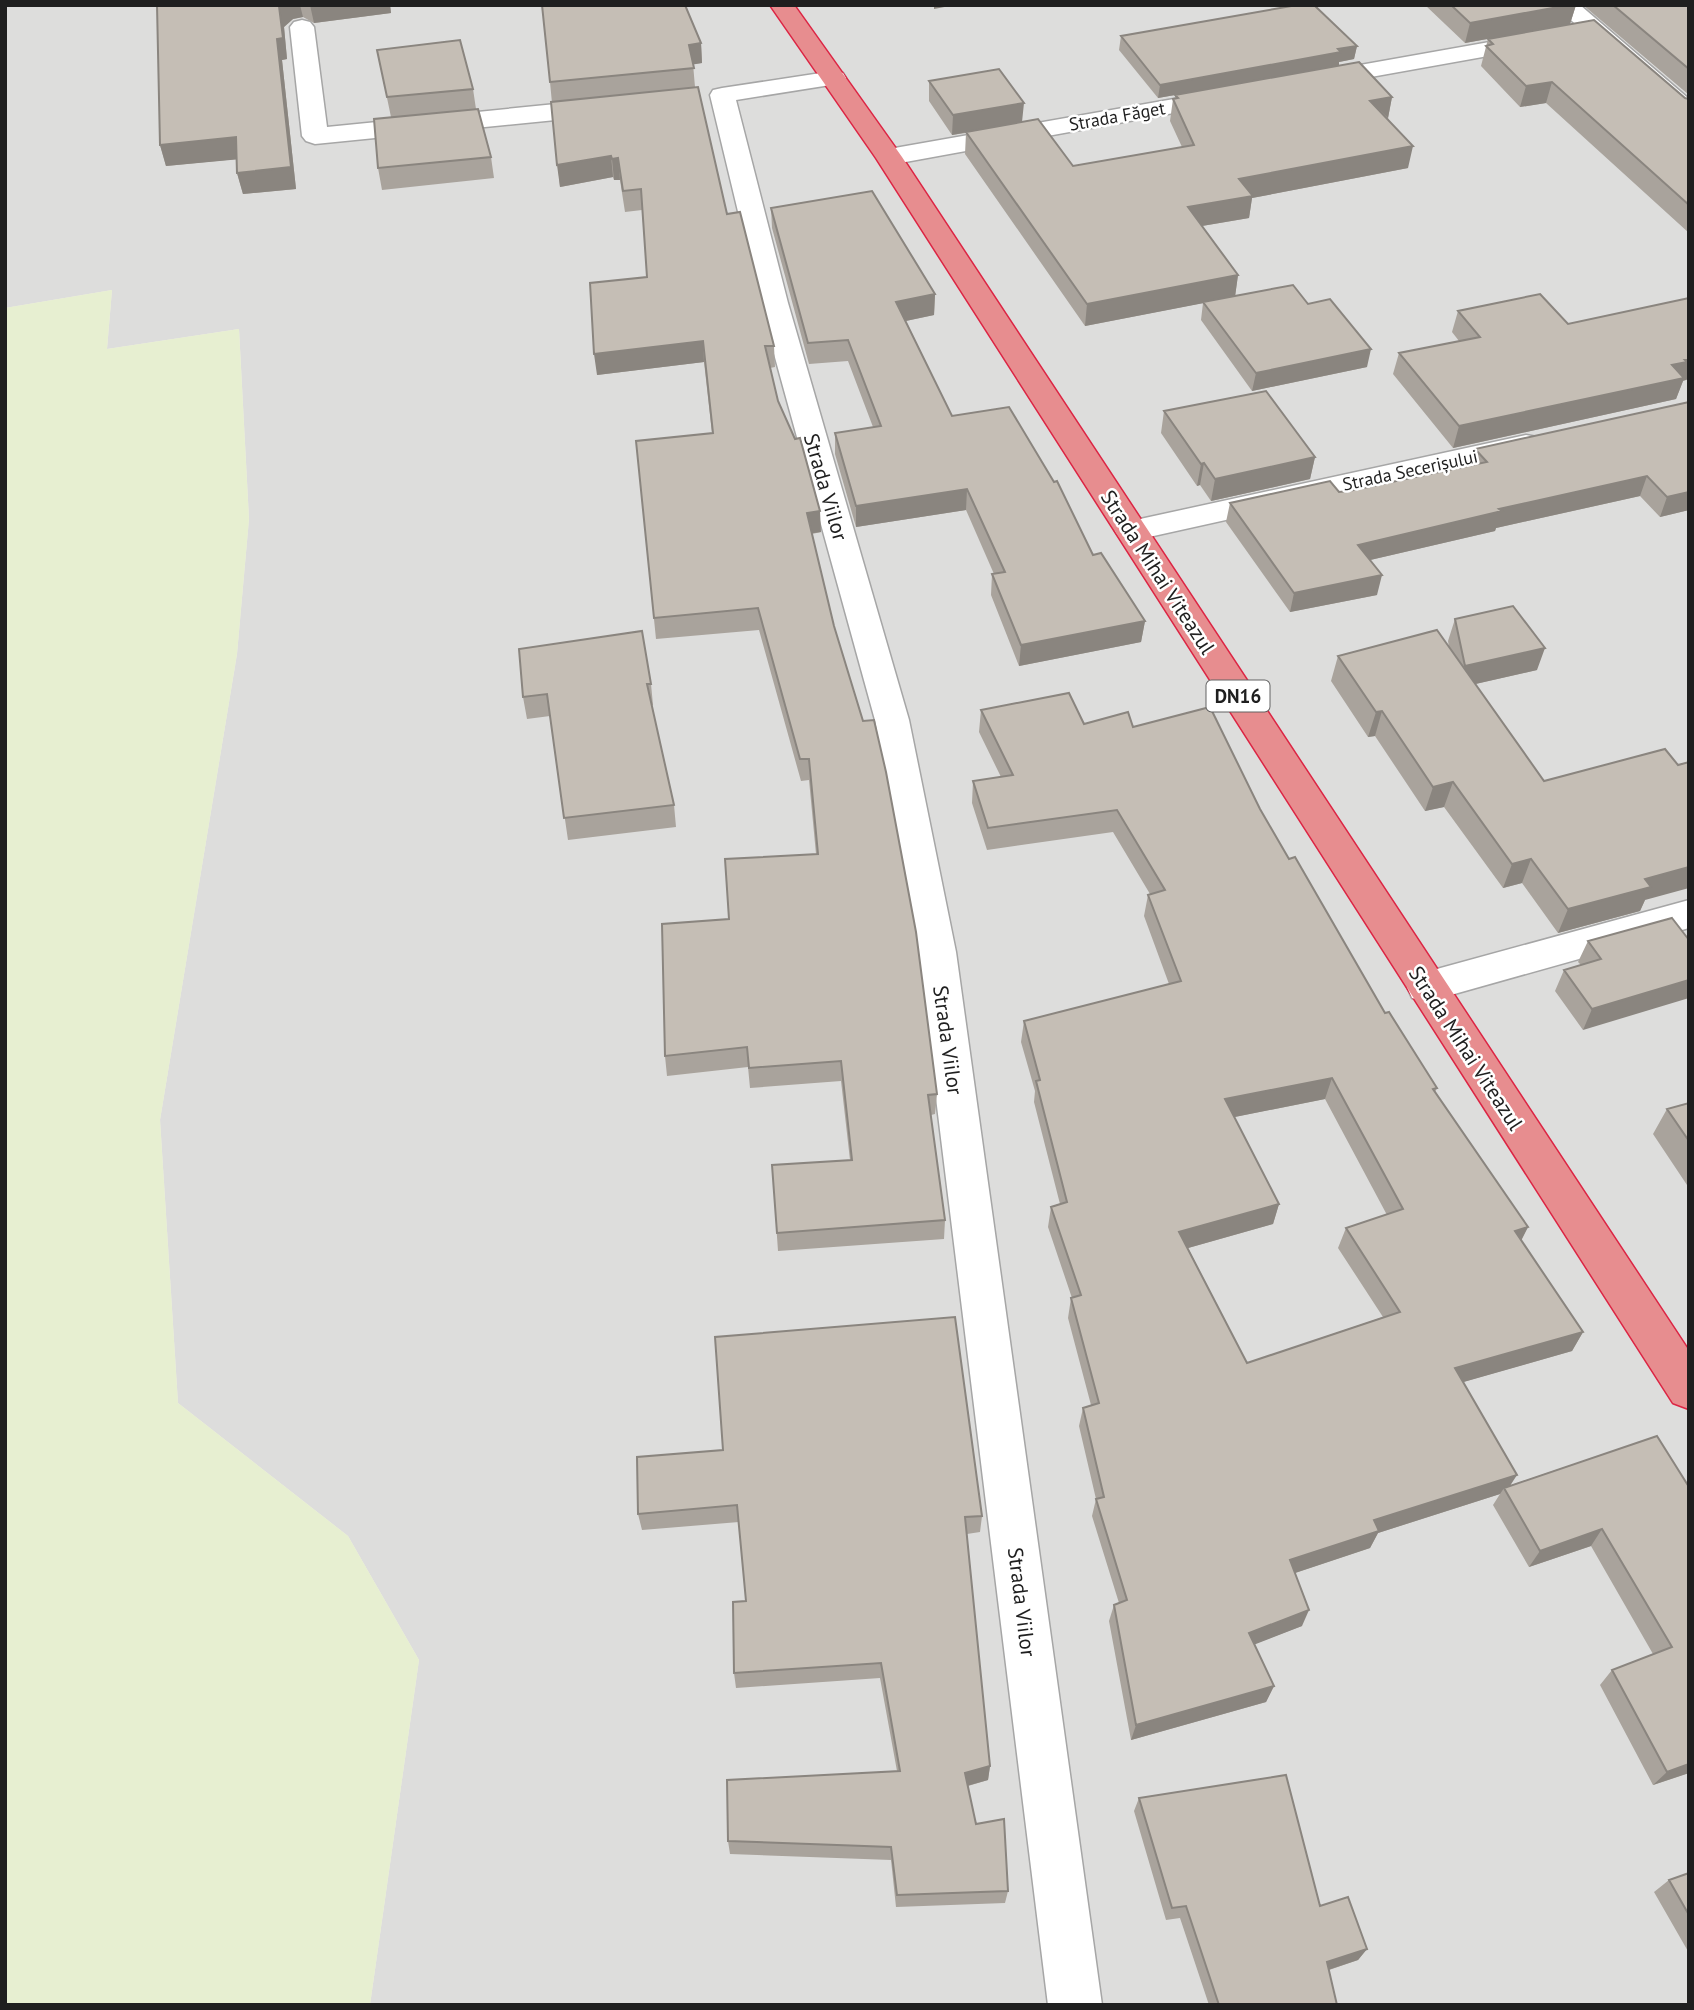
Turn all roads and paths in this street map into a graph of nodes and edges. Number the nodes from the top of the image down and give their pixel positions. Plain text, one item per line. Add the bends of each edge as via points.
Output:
1 (782, 5) edge
2 (1566, 5) edge
3 (302, 27) dead end
4 (1593, 30) junction
5 (834, 79) junction
6 (1292, 85) edge
7 (1251, 92) edge
8 (627, 104) edge
9 (1689, 112) edge
10 (889, 157) junction
11 (1555, 438) edge
12 (1131, 531) junction
13 (1689, 914) edge
14 (1426, 988) junction
15 (1689, 1389) edge
16 (1074, 2005) edge

1 - 5 highway, Strada Mihai Viteazul / DN16
2 - 4 street
3 - 8 street via 315,135
4 - 6 street
4 - 9 street
5 - 10 highway, Strada Mihai Viteazul / DN16
5 - 16 street, Strada Viilor via 708,96 774,303 892,719 934,938
7 - 10 street, Strada Făget
10 - 12 highway, Strada Mihai Viteazul / DN16
11 - 12 street, Strada Secerișului
12 - 14 highway, Strada Mihai Viteazul / DN16
13 - 14 street
14 - 15 highway, Strada Mihai Viteazul / DN16

